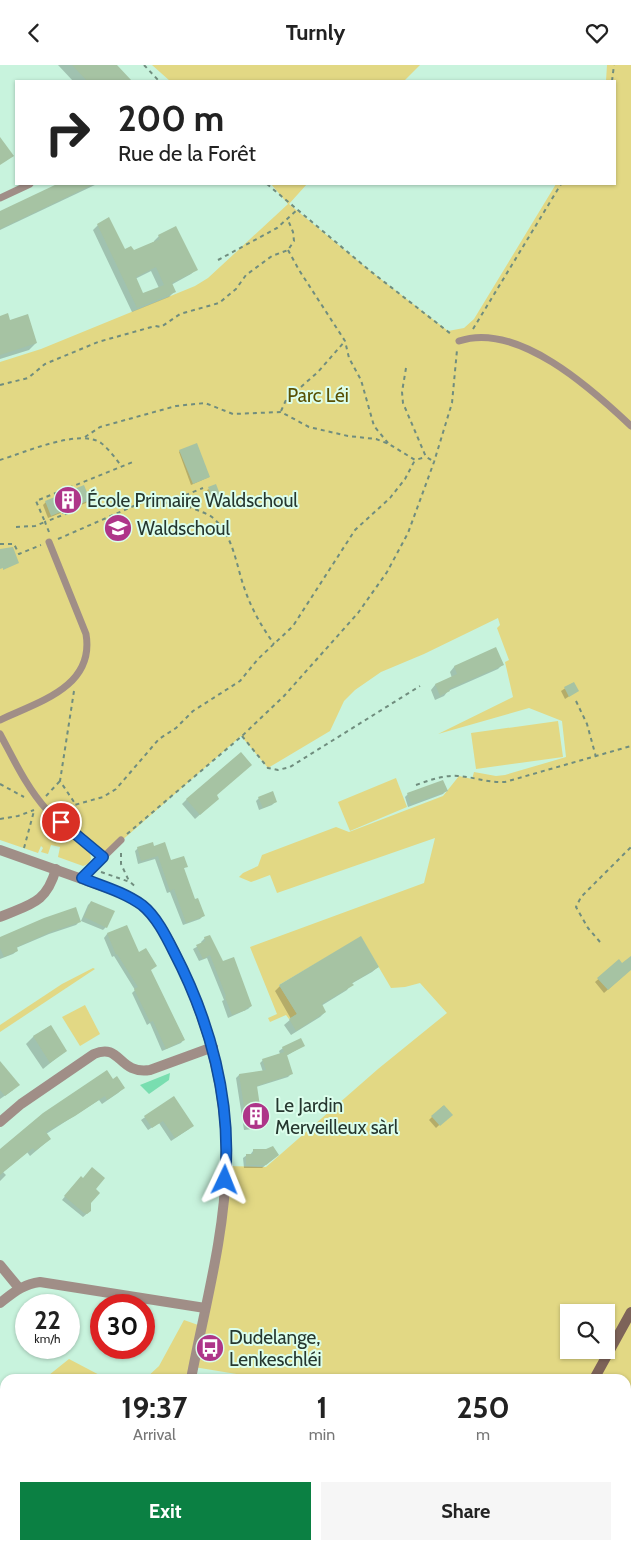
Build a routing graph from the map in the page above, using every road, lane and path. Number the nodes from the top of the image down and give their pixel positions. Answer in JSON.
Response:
{"nodes":[{"id":1,"x":144,"y":65,"type":"edge"},
{"id":2,"x":614,"y":65,"type":"edge"},
{"id":3,"x":158,"y":80,"type":"edge"},
{"id":4,"x":612,"y":80,"type":"edge"},
{"id":5,"x":28,"y":185,"type":"edge"},
{"id":6,"x":269,"y":185,"type":"edge"},
{"id":7,"x":560,"y":185,"type":"edge"},
{"id":8,"x":0,"y":198,"type":"edge"},
{"id":9,"x":297,"y":210,"type":"junction"},
{"id":10,"x":288,"y":220,"type":"junction"},
{"id":11,"x":288,"y":250,"type":"junction"},
{"id":12,"x":218,"y":260,"type":"dead end"},
{"id":13,"x":468,"y":338,"type":"junction"},
{"id":14,"x":345,"y":341,"type":"junction"},
{"id":15,"x":459,"y":341,"type":"junction"},
{"id":16,"x":406,"y":368,"type":"dead end"},
{"id":17,"x":0,"y":385,"type":"edge"},
{"id":18,"x":281,"y":412,"type":"junction"},
{"id":19,"x":631,"y":426,"type":"edge"},
{"id":20,"x":85,"y":437,"type":"junction"},
{"id":21,"x":389,"y":444,"type":"junction"},
{"id":22,"x":426,"y":457,"type":"junction"},
{"id":23,"x":0,"y":460,"type":"edge"},
{"id":24,"x":415,"y":460,"type":"junction"},
{"id":25,"x":133,"y":462,"type":"dead end"},
{"id":26,"x":434,"y":462,"type":"junction"},
{"id":27,"x":122,"y":467,"type":"junction"},
{"id":28,"x":203,"y":488,"type":"dead end"},
{"id":29,"x":173,"y":500,"type":"junction"},
{"id":30,"x":71,"y":508,"type":"dead end"},
{"id":31,"x":73,"y":511,"type":"dead end"},
{"id":32,"x":64,"y":515,"type":"junction"},
{"id":33,"x":45,"y":522,"type":"junction"},
{"id":34,"x":16,"y":527,"type":"dead end"},
{"id":35,"x":51,"y":542,"type":"junction"},
{"id":36,"x":0,"y":544,"type":"edge"},
{"id":37,"x":274,"y":644,"type":"junction"},
{"id":38,"x":77,"y":676,"type":"junction"},
{"id":39,"x":420,"y":686,"type":"dead end"},
{"id":40,"x":576,"y":701,"type":"dead end"},
{"id":41,"x":0,"y":720,"type":"edge"},
{"id":42,"x":0,"y":734,"type":"edge"},
{"id":43,"x":242,"y":736,"type":"junction"},
{"id":44,"x":631,"y":746,"type":"edge"},
{"id":45,"x":596,"y":757,"type":"junction"},
{"id":46,"x":60,"y":781,"type":"junction"},
{"id":47,"x":0,"y":784,"type":"edge"},
{"id":48,"x":416,"y":785,"type":"dead end"},
{"id":49,"x":40,"y":802,"type":"junction"},
{"id":50,"x":76,"y":805,"type":"junction"},
{"id":51,"x":47,"y":811,"type":"junction"},
{"id":52,"x":0,"y":819,"type":"edge"},
{"id":53,"x":122,"y":843,"type":"junction"},
{"id":54,"x":631,"y":847,"type":"edge"},
{"id":55,"x":0,"y":850,"type":"edge"},
{"id":56,"x":21,"y":857,"type":"junction"},
{"id":57,"x":103,"y":857,"type":"junction"},
{"id":58,"x":91,"y":868,"type":"junction"},
{"id":59,"x":56,"y":869,"type":"junction"},
{"id":60,"x":82,"y":878,"type":"junction"},
{"id":61,"x":130,"y":882,"type":"junction"},
{"id":62,"x":143,"y":905,"type":"junction"},
{"id":63,"x":0,"y":917,"type":"edge"},
{"id":64,"x":600,"y":943,"type":"dead end"},
{"id":65,"x":213,"y":1047,"type":"junction"},
{"id":66,"x":0,"y":1122,"type":"edge"},
{"id":67,"x":0,"y":1265,"type":"edge"},
{"id":68,"x":19,"y":1288,"type":"junction"},
{"id":69,"x":0,"y":1303,"type":"edge"},
{"id":70,"x":206,"y":1308,"type":"junction"},
{"id":71,"x":631,"y":1312,"type":"edge"},
{"id":72,"x":192,"y":1374,"type":"edge"},
{"id":73,"x":597,"y":1374,"type":"edge"}],
"edges":[{"from":1,"to":3,"type":"path"},
{"from":2,"to":4,"type":"path"},
{"from":5,"to":8,"type":"lane"},
{"from":6,"to":9,"type":"path"},
{"from":7,"to":13,"type":"path"},
{"from":9,"to":10,"type":"path"},
{"from":9,"to":15,"type":"path"},
{"from":10,"to":11,"type":"path"},
{"from":10,"to":12,"type":"path"},
{"from":11,"to":14,"type":"path"},
{"from":11,"to":17,"type":"path"},
{"from":13,"to":15,"type":"lane"},
{"from":13,"to":19,"type":"lane"},
{"from":14,"to":18,"type":"path"},
{"from":14,"to":21,"type":"path"},
{"from":15,"to":26,"type":"path"},
{"from":16,"to":22,"type":"path"},
{"from":18,"to":20,"type":"path"},
{"from":18,"to":21,"type":"path"},
{"from":20,"to":23,"type":"path"},
{"from":20,"to":27,"type":"path"},
{"from":21,"to":24,"type":"path"},
{"from":22,"to":24,"type":"path"},
{"from":22,"to":26,"type":"path"},
{"from":24,"to":37,"type":"path"},
{"from":25,"to":27,"type":"path"},
{"from":26,"to":43,"type":"path"},
{"from":27,"to":33,"type":"path"},
{"from":28,"to":29,"type":"path"},
{"from":29,"to":35,"type":"path"},
{"from":29,"to":37,"type":"path"},
{"from":30,"to":32,"type":"path"},
{"from":31,"to":32,"type":"path"},
{"from":32,"to":33,"type":"path"},
{"from":33,"to":34,"type":"path"},
{"from":33,"to":35,"type":"path"},
{"from":35,"to":36,"type":"path"},
{"from":35,"to":38,"type":"lane"},
{"from":37,"to":50,"type":"path"},
{"from":38,"to":41,"type":"lane"},
{"from":38,"to":46,"type":"path"},
{"from":39,"to":43,"type":"path"},
{"from":40,"to":45,"type":"path"},
{"from":42,"to":49,"type":"lane"},
{"from":43,"to":53,"type":"path"},
{"from":44,"to":45,"type":"path"},
{"from":45,"to":48,"type":"path"},
{"from":46,"to":49,"type":"path"},
{"from":46,"to":50,"type":"path"},
{"from":47,"to":49,"type":"path"},
{"from":49,"to":51,"type":"lane"},
{"from":50,"to":51,"type":"path"},
{"from":51,"to":57,"type":"lane"},
{"from":52,"to":56,"type":"path"},
{"from":53,"to":57,"type":"lane"},
{"from":53,"to":61,"type":"path"},
{"from":54,"to":64,"type":"path"},
{"from":55,"to":56,"type":"street"},
{"from":56,"to":59,"type":"street"},
{"from":57,"to":58,"type":"lane"},
{"from":58,"to":60,"type":"lane"},
{"from":58,"to":61,"type":"path"},
{"from":59,"to":60,"type":"street"},
{"from":59,"to":63,"type":"street"},
{"from":60,"to":62,"type":"street"},
{"from":61,"to":62,"type":"path"},
{"from":62,"to":65,"type":"street"},
{"from":65,"to":66,"type":"street"},
{"from":65,"to":70,"type":"street"},
{"from":67,"to":68,"type":"street"},
{"from":68,"to":69,"type":"street"},
{"from":68,"to":70,"type":"street"},
{"from":70,"to":72,"type":"street"},
{"from":71,"to":73,"type":"main road"}]}
